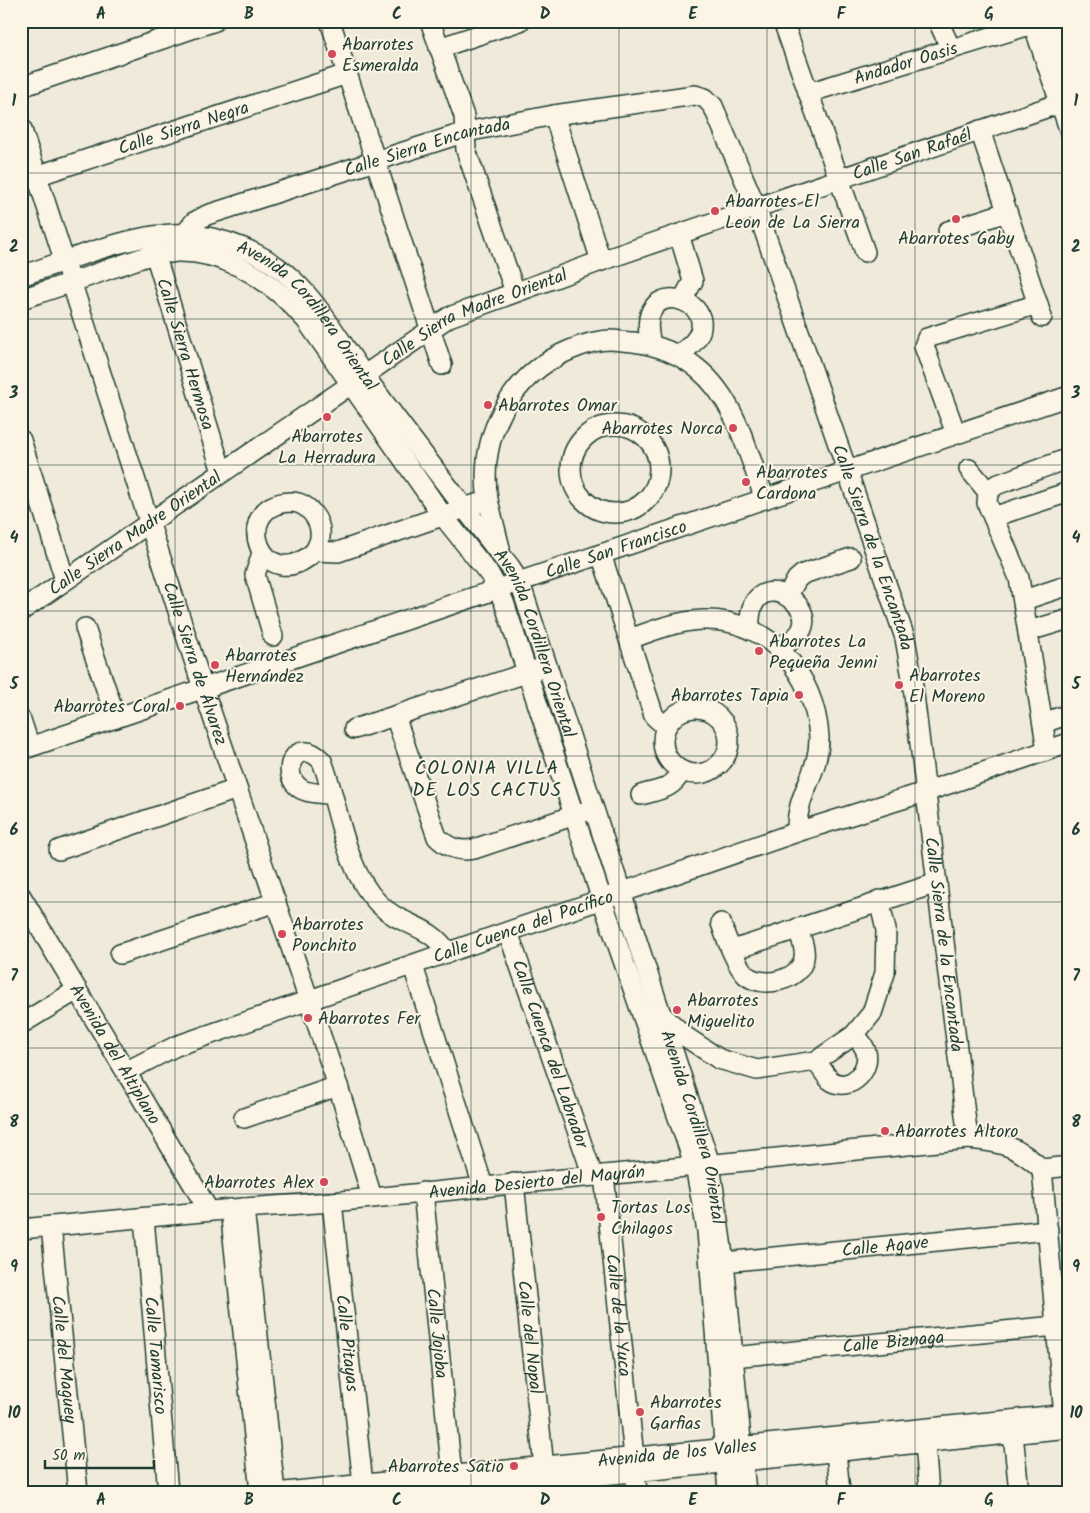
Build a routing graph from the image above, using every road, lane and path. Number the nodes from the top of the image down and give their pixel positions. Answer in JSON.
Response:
{"nodes":[{"id":1,"x":214,"y":21,"type":"edge"},
{"id":2,"x":330,"y":21,"type":"edge"},
{"id":3,"x":430,"y":21,"type":"edge"},
{"id":4,"x":783,"y":21,"type":"edge"},
{"id":5,"x":938,"y":21,"type":"edge"},
{"id":6,"x":515,"y":22,"type":"edge"},
{"id":7,"x":1038,"y":22,"type":"edge"},
{"id":8,"x":439,"y":48,"type":"junction"},
{"id":9,"x":951,"y":49,"type":"junction"},
{"id":10,"x":347,"y":74,"type":"junction"},
{"id":11,"x":1069,"y":82,"type":"edge"},
{"id":12,"x":21,"y":87,"type":"edge"},
{"id":13,"x":808,"y":93,"type":"junction"},
{"id":14,"x":705,"y":98,"type":"joint"},
{"id":15,"x":1064,"y":102,"type":"edge"},
{"id":16,"x":554,"y":116,"type":"junction"},
{"id":17,"x":21,"y":127,"type":"edge"},
{"id":18,"x":1069,"y":129,"type":"edge"},
{"id":19,"x":980,"y":130,"type":"junction"},
{"id":20,"x":466,"y":132,"type":"junction"},
{"id":21,"x":376,"y":160,"type":"junction"},
{"id":22,"x":29,"y":178,"type":"edge"},
{"id":23,"x":839,"y":178,"type":"junction"},
{"id":24,"x":756,"y":207,"type":"junction"},
{"id":25,"x":1007,"y":212,"type":"junction"},
{"id":26,"x":948,"y":232,"type":"dead end"},
{"id":27,"x":184,"y":234,"type":"junction"},
{"id":28,"x":679,"y":234,"type":"junction"},
{"id":29,"x":149,"y":236,"type":"junction"},
{"id":30,"x":865,"y":252,"type":"dead end"},
{"id":31,"x":163,"y":254,"type":"junction"},
{"id":32,"x":601,"y":260,"type":"junction"},
{"id":33,"x":65,"y":262,"type":"junction"},
{"id":34,"x":21,"y":276,"type":"edge"},
{"id":35,"x":72,"y":282,"type":"junction"},
{"id":36,"x":515,"y":292,"type":"junction"},
{"id":37,"x":21,"y":299,"type":"edge"},
{"id":38,"x":684,"y":299,"type":"junction"},
{"id":39,"x":431,"y":329,"type":"junction"},
{"id":40,"x":651,"y":344,"type":"junction"},
{"id":41,"x":678,"y":355,"type":"junction"},
{"id":42,"x":442,"y":365,"type":"dead end"},
{"id":43,"x":357,"y":380,"type":"junction"},
{"id":44,"x":1067,"y":403,"type":"edge"},
{"id":45,"x":956,"y":434,"type":"junction"},
{"id":46,"x":21,"y":440,"type":"edge"},
{"id":47,"x":1069,"y":458,"type":"edge"},
{"id":48,"x":969,"y":469,"type":"dead end"},
{"id":49,"x":847,"y":471,"type":"junction"},
{"id":50,"x":222,"y":472,"type":"junction"},
{"id":51,"x":988,"y":492,"type":"junction"},
{"id":52,"x":1069,"y":492,"type":"edge"},
{"id":53,"x":765,"y":499,"type":"junction"},
{"id":54,"x":488,"y":500,"type":"junction"},
{"id":55,"x":465,"y":508,"type":"junction"},
{"id":56,"x":631,"y":510,"type":"junction"},
{"id":57,"x":443,"y":516,"type":"junction"},
{"id":58,"x":993,"y":517,"type":"junction"},
{"id":59,"x":149,"y":522,"type":"junction"},
{"id":60,"x":642,"y":540,"type":"junction"},
{"id":61,"x":316,"y":552,"type":"junction"},
{"id":62,"x":262,"y":553,"type":"junction"},
{"id":63,"x":601,"y":554,"type":"junction"},
{"id":64,"x":502,"y":556,"type":"junction"},
{"id":65,"x":851,"y":558,"type":"dead end"},
{"id":66,"x":66,"y":580,"type":"junction"},
{"id":67,"x":519,"y":582,"type":"junction"},
{"id":68,"x":1069,"y":585,"type":"edge"},
{"id":69,"x":498,"y":589,"type":"junction"},
{"id":70,"x":788,"y":595,"type":"junction"},
{"id":71,"x":1024,"y":600,"type":"junction"},
{"id":72,"x":21,"y":611,"type":"edge"},
{"id":73,"x":1069,"y":619,"type":"edge"},
{"id":74,"x":85,"y":628,"type":"dead end"},
{"id":75,"x":750,"y":630,"type":"junction"},
{"id":76,"x":1030,"y":631,"type":"junction"},
{"id":77,"x":273,"y":636,"type":"dead end"},
{"id":78,"x":630,"y":639,"type":"junction"},
{"id":79,"x":777,"y":647,"type":"junction"},
{"id":80,"x":548,"y":666,"type":"junction"},
{"id":81,"x":527,"y":673,"type":"junction"},
{"id":82,"x":203,"y":688,"type":"junction"},
{"id":83,"x":1069,"y":714,"type":"edge"},
{"id":84,"x":395,"y":716,"type":"junction"},
{"id":85,"x":116,"y":718,"type":"junction"},
{"id":86,"x":21,"y":720,"type":"edge"},
{"id":87,"x":1043,"y":723,"type":"junction"},
{"id":88,"x":666,"y":726,"type":"junction"},
{"id":89,"x":354,"y":729,"type":"dead end"},
{"id":90,"x":1069,"y":743,"type":"edge"},
{"id":91,"x":26,"y":749,"type":"edge"},
{"id":92,"x":1047,"y":750,"type":"junction"},
{"id":93,"x":682,"y":770,"type":"junction"},
{"id":94,"x":237,"y":789,"type":"junction"},
{"id":95,"x":925,"y":792,"type":"junction"},
{"id":96,"x":332,"y":795,"type":"dead end"},
{"id":97,"x":641,"y":795,"type":"dead end"},
{"id":98,"x":595,"y":809,"type":"junction"},
{"id":99,"x":574,"y":816,"type":"junction"},
{"id":100,"x":797,"y":832,"type":"junction"},
{"id":101,"x":59,"y":850,"type":"dead end"},
{"id":102,"x":937,"y":883,"type":"junction"},
{"id":103,"x":623,"y":893,"type":"junction"},
{"id":104,"x":21,"y":896,"type":"edge"},
{"id":105,"x":602,"y":900,"type":"junction"},
{"id":106,"x":879,"y":900,"type":"junction"},
{"id":107,"x":276,"y":902,"type":"junction"},
{"id":108,"x":721,"y":923,"type":"dead end"},
{"id":109,"x":798,"y":928,"type":"junction"},
{"id":110,"x":508,"y":932,"type":"junction"},
{"id":111,"x":448,"y":953,"type":"junction"},
{"id":112,"x":735,"y":953,"type":"junction"},
{"id":113,"x":120,"y":954,"type":"dead end"},
{"id":114,"x":412,"y":966,"type":"junction"},
{"id":115,"x":77,"y":990,"type":"junction"},
{"id":116,"x":309,"y":1001,"type":"junction"},
{"id":117,"x":662,"y":1014,"type":"junction"},
{"id":118,"x":21,"y":1024,"type":"edge"},
{"id":119,"x":854,"y":1034,"type":"junction"},
{"id":120,"x":816,"y":1060,"type":"junction"},
{"id":121,"x":127,"y":1071,"type":"junction"},
{"id":122,"x":338,"y":1086,"type":"junction"},
{"id":123,"x":244,"y":1118,"type":"dead end"},
{"id":124,"x":968,"y":1139,"type":"junction"},
{"id":125,"x":703,"y":1165,"type":"junction"},
{"id":126,"x":1069,"y":1166,"type":"edge"},
{"id":127,"x":1042,"y":1169,"type":"junction"},
{"id":128,"x":598,"y":1175,"type":"junction"},
{"id":129,"x":514,"y":1183,"type":"junction"},
{"id":130,"x":483,"y":1186,"type":"junction"},
{"id":131,"x":423,"y":1192,"type":"junction"},
{"id":132,"x":372,"y":1197,"type":"junction"},
{"id":133,"x":332,"y":1202,"type":"junction"},
{"id":134,"x":237,"y":1209,"type":"junction"},
{"id":135,"x":209,"y":1211,"type":"junction"},
{"id":136,"x":144,"y":1218,"type":"junction"},
{"id":137,"x":51,"y":1226,"type":"junction"},
{"id":138,"x":21,"y":1229,"type":"edge"},
{"id":139,"x":1048,"y":1230,"type":"junction"},
{"id":140,"x":724,"y":1262,"type":"junction"},
{"id":141,"x":1056,"y":1326,"type":"junction"},
{"id":142,"x":732,"y":1357,"type":"junction"},
{"id":143,"x":1067,"y":1421,"type":"edge"},
{"id":144,"x":1013,"y":1434,"type":"junction"},
{"id":145,"x":925,"y":1443,"type":"junction"},
{"id":146,"x":836,"y":1452,"type":"junction"},
{"id":147,"x":733,"y":1455,"type":"junction"},
{"id":148,"x":635,"y":1464,"type":"junction"},
{"id":149,"x":545,"y":1479,"type":"edge"},
{"id":150,"x":363,"y":1484,"type":"junction"},
{"id":151,"x":449,"y":1487,"type":"edge"},
{"id":152,"x":78,"y":1492,"type":"edge"},
{"id":153,"x":168,"y":1492,"type":"edge"},
{"id":154,"x":260,"y":1492,"type":"edge"},
{"id":155,"x":275,"y":1492,"type":"edge"},
{"id":156,"x":285,"y":1492,"type":"edge"},
{"id":157,"x":637,"y":1492,"type":"edge"},
{"id":158,"x":728,"y":1492,"type":"edge"},
{"id":159,"x":746,"y":1492,"type":"edge"},
{"id":160,"x":840,"y":1492,"type":"edge"},
{"id":161,"x":929,"y":1492,"type":"edge"},
{"id":162,"x":1019,"y":1492,"type":"edge"}],
"edges":[{"from":1,"to":12,"type":"street"},
{"from":2,"to":10,"type":"street"},
{"from":3,"to":8,"type":"street"},
{"from":4,"to":13,"type":"street"},
{"from":5,"to":9,"type":"street"},
{"from":6,"to":8,"type":"street"},
{"from":7,"to":9,"type":"street","name":"Andador Oasis"},
{"from":7,"to":11,"type":"street"},
{"from":7,"to":15,"type":"street"},
{"from":8,"to":20,"type":"street"},
{"from":9,"to":13,"type":"street","name":"Andador Oasis"},
{"from":10,"to":21,"type":"street"},
{"from":10,"to":22,"type":"street","name":"Calle Sierra Negra"},
{"from":13,"to":23,"type":"street"},
{"from":14,"to":16,"type":"street","name":"Calle Sierra Encantada"},
{"from":14,"to":24,"type":"street","name":"Calle Sierra de la Encantada"},
{"from":15,"to":18,"type":"street"},
{"from":15,"to":19,"type":"street","name":"Calle San Rafaél"},
{"from":16,"to":20,"type":"street","name":"Calle Sierra Encantada"},
{"from":16,"to":32,"type":"street"},
{"from":17,"to":22,"type":"street","name":"Calle Sierra de Álvarez"},
{"from":19,"to":23,"type":"street","name":"Calle San Rafaél"},
{"from":19,"to":25,"type":"street"},
{"from":20,"to":21,"type":"street","name":"Calle Sierra Encantada"},
{"from":20,"to":36,"type":"street"},
{"from":21,"to":27,"type":"street","name":"Calle Sierra Encantada"},
{"from":21,"to":39,"type":"street"},
{"from":22,"to":33,"type":"street","name":"Calle Sierra de Álvarez"},
{"from":23,"to":24,"type":"street","name":"Calle San Rafaél"},
{"from":23,"to":30,"type":"street"},
{"from":24,"to":28,"type":"street","name":"Calle Sierra Madre Oriental"},
{"from":24,"to":49,"type":"street","name":"Calle Sierra de la Encantada"},
{"from":25,"to":26,"type":"street"},
{"from":25,"to":45,"type":"street"},
{"from":27,"to":29,"type":"street","name":"Avenida Cordillera Oriental"},
{"from":27,"to":31,"type":"street","name":"Calle Sierra Encantada"},
{"from":27,"to":43,"type":"street","name":"Avenida Cordillera Oriental"},
{"from":28,"to":32,"type":"street","name":"Calle Sierra Madre Oriental"},
{"from":28,"to":38,"type":"street"},
{"from":29,"to":31,"type":"street","name":"Calle Sierra Hermosa"},
{"from":29,"to":33,"type":"street","name":"Avenida Cordillera Oriental"},
{"from":31,"to":35,"type":"street","name":"Avenida Cordillera Oriental"},
{"from":31,"to":43,"type":"street","name":"Avenida Cordillera Oriental"},
{"from":31,"to":50,"type":"street","name":"Calle Sierra Hermosa"},
{"from":32,"to":36,"type":"street","name":"Calle Sierra Madre Oriental"},
{"from":33,"to":34,"type":"street","name":"Avenida Cordillera Oriental"},
{"from":33,"to":35,"type":"street","name":"Calle Sierra de Álvarez"},
{"from":35,"to":37,"type":"street","name":"Avenida Cordillera Oriental"},
{"from":35,"to":59,"type":"street","name":"Calle Sierra de Álvarez"},
{"from":36,"to":39,"type":"street","name":"Calle Sierra Madre Oriental"},
{"from":38,"to":40,"type":"street"},
{"from":38,"to":41,"type":"street"},
{"from":39,"to":42,"type":"street"},
{"from":39,"to":43,"type":"street","name":"Calle Sierra Madre Oriental"},
{"from":40,"to":41,"type":"street"},
{"from":40,"to":54,"type":"street"},
{"from":41,"to":53,"type":"street"},
{"from":43,"to":50,"type":"street","name":"Calle Sierra Madre Oriental"},
{"from":43,"to":55,"type":"street","name":"Avenida Cordillera Oriental"},
{"from":43,"to":57,"type":"street","name":"Avenida Cordillera Oriental"},
{"from":44,"to":45,"type":"street","name":"Calle San Francisco"},
{"from":45,"to":49,"type":"street","name":"Calle San Francisco"},
{"from":46,"to":66,"type":"street"},
{"from":47,"to":51,"type":"street"},
{"from":48,"to":51,"type":"street"},
{"from":49,"to":53,"type":"street","name":"Calle San Francisco"},
{"from":49,"to":95,"type":"street","name":"Calle Sierra de la Encantada"},
{"from":50,"to":59,"type":"street","name":"Calle Sierra Madre Oriental"},
{"from":51,"to":58,"type":"street"},
{"from":52,"to":58,"type":"street"},
{"from":53,"to":60,"type":"street","name":"Calle San Francisco"},
{"from":54,"to":55,"type":"street"},
{"from":54,"to":64,"type":"street"},
{"from":55,"to":57,"type":"street"},
{"from":55,"to":64,"type":"street","name":"Avenida Cordillera Oriental"},
{"from":56,"to":56,"type":"street"},
{"from":56,"to":60,"type":"street"},
{"from":57,"to":61,"type":"street"},
{"from":57,"to":69,"type":"street","name":"Avenida Cordillera Oriental"},
{"from":58,"to":71,"type":"street"},
{"from":59,"to":66,"type":"street","name":"Calle Sierra Madre Oriental"},
{"from":59,"to":82,"type":"street","name":"Calle Sierra de Álvarez"},
{"from":60,"to":63,"type":"street","name":"Calle San Francisco"},
{"from":61,"to":62,"type":"street"},
{"from":61,"to":62,"type":"street"},
{"from":62,"to":77,"type":"street"},
{"from":63,"to":67,"type":"street","name":"Calle San Francisco"},
{"from":63,"to":78,"type":"street"},
{"from":64,"to":67,"type":"street","name":"Avenida Cordillera Oriental"},
{"from":65,"to":70,"type":"street"},
{"from":66,"to":72,"type":"street","name":"Calle Sierra Madre Oriental"},
{"from":67,"to":69,"type":"street","name":"Calle San Francisco"},
{"from":67,"to":80,"type":"street","name":"Avenida Cordillera Oriental"},
{"from":68,"to":71,"type":"street"},
{"from":69,"to":81,"type":"street","name":"Avenida Cordillera Oriental"},
{"from":69,"to":82,"type":"street","name":"Calle San Francisco"},
{"from":70,"to":75,"type":"street"},
{"from":70,"to":79,"type":"street"},
{"from":71,"to":76,"type":"street"},
{"from":73,"to":76,"type":"street"},
{"from":74,"to":85,"type":"street"},
{"from":75,"to":78,"type":"street"},
{"from":75,"to":79,"type":"street"},
{"from":76,"to":87,"type":"street"},
{"from":78,"to":88,"type":"street"},
{"from":79,"to":100,"type":"street"},
{"from":80,"to":81,"type":"street"},
{"from":80,"to":98,"type":"street","name":"Avenida Cordillera Oriental"},
{"from":81,"to":84,"type":"street"},
{"from":81,"to":99,"type":"street","name":"Avenida Cordillera Oriental"},
{"from":82,"to":85,"type":"street","name":"Calle San Francisco"},
{"from":82,"to":94,"type":"street","name":"Calle Sierra de Álvarez"},
{"from":83,"to":87,"type":"street"},
{"from":84,"to":89,"type":"street"},
{"from":84,"to":99,"type":"street"},
{"from":85,"to":91,"type":"street","name":"Calle San Francisco"},
{"from":86,"to":91,"type":"street"},
{"from":87,"to":92,"type":"street"},
{"from":88,"to":93,"type":"street"},
{"from":88,"to":93,"type":"street"},
{"from":90,"to":92,"type":"street","name":"Calle Cuenca del Pacífico"},
{"from":92,"to":95,"type":"street","name":"Calle Cuenca del Pacífico"},
{"from":93,"to":97,"type":"street"},
{"from":94,"to":101,"type":"street"},
{"from":94,"to":107,"type":"street","name":"Calle Sierra de Álvarez"},
{"from":95,"to":100,"type":"street","name":"Calle Cuenca del Pacífico"},
{"from":95,"to":102,"type":"street","name":"Calle Sierra de la Encantada"},
{"from":96,"to":111,"type":"street"},
{"from":98,"to":99,"type":"street"},
{"from":98,"to":103,"type":"street","name":"Avenida Cordillera Oriental"},
{"from":99,"to":105,"type":"street","name":"Avenida Cordillera Oriental"},
{"from":100,"to":103,"type":"street","name":"Calle Cuenca del Pacífico"},
{"from":102,"to":106,"type":"street"},
{"from":102,"to":124,"type":"street","name":"Calle Sierra de la Encantada"},
{"from":103,"to":105,"type":"street","name":"Calle Cuenca del Pacífico"},
{"from":103,"to":117,"type":"street","name":"Avenida Cordillera Oriental"},
{"from":104,"to":115,"type":"street","name":"Avenida del Altiplano"},
{"from":105,"to":110,"type":"street","name":"Calle Cuenca del Pacífico"},
{"from":105,"to":125,"type":"street","name":"Avenida Cordillera Oriental"},
{"from":106,"to":109,"type":"street"},
{"from":106,"to":119,"type":"street"},
{"from":107,"to":113,"type":"street"},
{"from":107,"to":116,"type":"street","name":"Calle Sierra de Álvarez"},
{"from":108,"to":112,"type":"street"},
{"from":109,"to":112,"type":"street"},
{"from":109,"to":112,"type":"street"},
{"from":110,"to":111,"type":"street","name":"Calle Cuenca del Pacífico"},
{"from":110,"to":128,"type":"street","name":"Calle Cuenca del Labrador"},
{"from":111,"to":114,"type":"street","name":"Calle Cuenca del Pacífico"},
{"from":114,"to":116,"type":"street","name":"Calle Cuenca del Pacífico"},
{"from":114,"to":130,"type":"street"},
{"from":115,"to":118,"type":"street"},
{"from":115,"to":121,"type":"street","name":"Avenida del Altiplano"},
{"from":116,"to":121,"type":"street","name":"Calle Cuenca del Pacífico"},
{"from":116,"to":122,"type":"street","name":"Calle Sierra de Álvarez"},
{"from":117,"to":120,"type":"street"},
{"from":117,"to":125,"type":"street","name":"Avenida Cordillera Oriental"},
{"from":119,"to":120,"type":"street"},
{"from":119,"to":120,"type":"street"},
{"from":121,"to":135,"type":"street","name":"Avenida del Altiplano"},
{"from":122,"to":123,"type":"street"},
{"from":122,"to":132,"type":"street","name":"Calle Sierra de Álvarez"},
{"from":124,"to":125,"type":"street","name":"Avenida Desierto del Mayrán"},
{"from":124,"to":127,"type":"street","name":"Avenida Desierto del Mayrán"},
{"from":125,"to":128,"type":"street","name":"Avenida Desierto del Mayrán"},
{"from":125,"to":140,"type":"street","name":"Avenida Cordillera Oriental"},
{"from":125,"to":147,"type":"street","name":"Avenida Cordillera Oriental"},
{"from":126,"to":127,"type":"street"},
{"from":127,"to":139,"type":"street"},
{"from":128,"to":129,"type":"street","name":"Avenida Desierto del Mayrán"},
{"from":128,"to":148,"type":"street","name":"Calle de la Yuca"},
{"from":129,"to":130,"type":"street","name":"Avenida Desierto del Mayrán"},
{"from":129,"to":149,"type":"street","name":"Calle del Nopal"},
{"from":130,"to":131,"type":"street","name":"Avenida Desierto del Mayrán"},
{"from":131,"to":132,"type":"street","name":"Avenida Desierto del Mayrán"},
{"from":131,"to":151,"type":"street","name":"Calle Jojoba"},
{"from":132,"to":133,"type":"street","name":"Avenida Desierto del Mayrán"},
{"from":133,"to":134,"type":"street","name":"Avenida Desierto del Mayrán"},
{"from":133,"to":150,"type":"street","name":"Calle Pitayas"},
{"from":134,"to":135,"type":"street","name":"Avenida Desierto del Mayrán"},
{"from":134,"to":154,"type":"street"},
{"from":134,"to":155,"type":"street"},
{"from":135,"to":136,"type":"street","name":"Avenida Desierto del Mayrán"},
{"from":136,"to":137,"type":"street","name":"Avenida Desierto del Mayrán"},
{"from":136,"to":153,"type":"street","name":"Calle Tamarisco"},
{"from":137,"to":138,"type":"street","name":"Avenida Desierto del Mayrán"},
{"from":137,"to":152,"type":"street","name":"Calle del Maguey"},
{"from":139,"to":140,"type":"street","name":"Calle Agave"},
{"from":139,"to":141,"type":"street"},
{"from":140,"to":142,"type":"street","name":"Avenida Cordillera Oriental"},
{"from":141,"to":142,"type":"street","name":"Calle Biznaga"},
{"from":141,"to":143,"type":"street"},
{"from":142,"to":147,"type":"street","name":"Avenida Cordillera Oriental"},
{"from":143,"to":144,"type":"street","name":"Avenida de los Valles"},
{"from":143,"to":147,"type":"street","name":"Avenida de los Valles"},
{"from":144,"to":145,"type":"street","name":"Avenida de los Valles"},
{"from":144,"to":162,"type":"street"},
{"from":145,"to":146,"type":"street","name":"Avenida de los Valles"},
{"from":145,"to":161,"type":"street"},
{"from":146,"to":147,"type":"street","name":"Avenida de los Valles"},
{"from":146,"to":160,"type":"street"},
{"from":147,"to":148,"type":"street","name":"Avenida de los Valles"},
{"from":147,"to":158,"type":"street","name":"Avenida Cordillera Oriental"},
{"from":147,"to":159,"type":"street","name":"Avenida Cordillera Oriental"},
{"from":148,"to":149,"type":"street","name":"Avenida de los Valles"},
{"from":148,"to":157,"type":"street","name":"Calle de la Yuca"},
{"from":149,"to":151,"type":"street","name":"Avenida de los Valles"},
{"from":150,"to":151,"type":"street","name":"Avenida de los Valles"},
{"from":150,"to":156,"type":"street","name":"Avenida de los Valles"}]}
